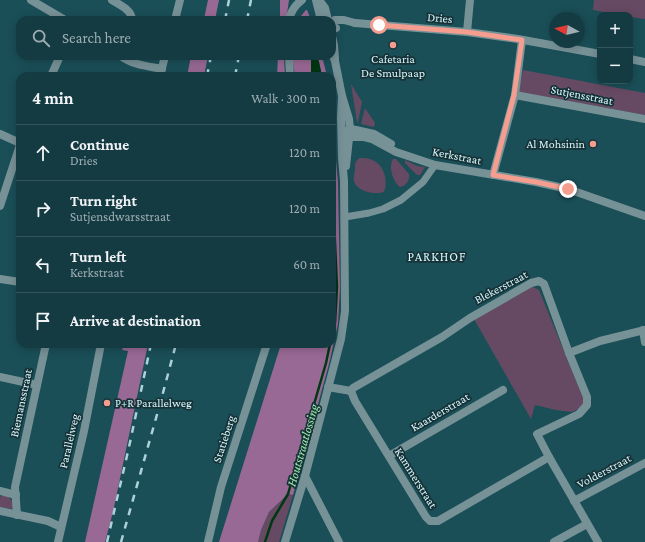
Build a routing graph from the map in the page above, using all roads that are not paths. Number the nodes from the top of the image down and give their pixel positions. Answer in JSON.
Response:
{"nodes":[{"id":1,"x":32,"y":0,"type":"edge"},
{"id":2,"x":112,"y":0,"type":"edge"},
{"id":3,"x":180,"y":0,"type":"edge"},
{"id":4,"x":302,"y":0,"type":"edge"},
{"id":5,"x":316,"y":0,"type":"edge"},
{"id":6,"x":319,"y":0,"type":"edge"},
{"id":7,"x":470,"y":0,"type":"edge"},
{"id":8,"x":59,"y":16,"type":"edge"},
{"id":9,"x":132,"y":16,"type":"edge"},
{"id":10,"x":177,"y":16,"type":"edge"},
{"id":11,"x":290,"y":16,"type":"edge"},
{"id":12,"x":320,"y":16,"type":"edge"},
{"id":13,"x":329,"y":16,"type":"edge"},
{"id":14,"x":336,"y":22,"type":"edge"},
{"id":15,"x":467,"y":32,"type":"junction"},
{"id":16,"x":522,"y":40,"type":"junction"},
{"id":17,"x":597,"y":53,"type":"edge"},
{"id":18,"x":58,"y":60,"type":"edge"},
{"id":19,"x":126,"y":60,"type":"edge"},
{"id":20,"x":164,"y":60,"type":"edge"},
{"id":21,"x":289,"y":60,"type":"edge"},
{"id":22,"x":334,"y":60,"type":"edge"},
{"id":23,"x":633,"y":60,"type":"edge"},
{"id":24,"x":645,"y":62,"type":"edge"},
{"id":25,"x":53,"y":72,"type":"edge"},
{"id":26,"x":158,"y":72,"type":"edge"},
{"id":27,"x":161,"y":72,"type":"edge"},
{"id":28,"x":290,"y":72,"type":"edge"},
{"id":29,"x":514,"y":95,"type":"junction"},
{"id":30,"x":645,"y":119,"type":"edge"},
{"id":31,"x":347,"y":133,"type":"junction"},
{"id":32,"x":0,"y":134,"type":"edge"},
{"id":33,"x":16,"y":142,"type":"edge"},
{"id":34,"x":16,"y":156,"type":"edge"},
{"id":35,"x":434,"y":165,"type":"junction"},
{"id":36,"x":493,"y":175,"type":"junction"},
{"id":37,"x":0,"y":206,"type":"edge"},
{"id":38,"x":645,"y":216,"type":"edge"},
{"id":39,"x":345,"y":218,"type":"junction"},
{"id":40,"x":0,"y":279,"type":"edge"},
{"id":41,"x":16,"y":281,"type":"edge"},
{"id":42,"x":644,"y":330,"type":"edge"},
{"id":43,"x":645,"y":342,"type":"edge"},
{"id":44,"x":45,"y":348,"type":"edge"},
{"id":45,"x":100,"y":348,"type":"edge"},
{"id":46,"x":266,"y":348,"type":"edge"},
{"id":47,"x":569,"y":353,"type":"junction"},
{"id":48,"x":0,"y":377,"type":"edge"},
{"id":49,"x":37,"y":385,"type":"junction"},
{"id":50,"x":328,"y":387,"type":"junction"},
{"id":51,"x":503,"y":390,"type":"dead end"},
{"id":52,"x":351,"y":391,"type":"junction"},
{"id":53,"x":389,"y":456,"type":"junction"},
{"id":54,"x":549,"y":457,"type":"junction"},
{"id":55,"x":645,"y":463,"type":"edge"},
{"id":56,"x":305,"y":476,"type":"junction"},
{"id":57,"x":0,"y":491,"type":"edge"},
{"id":58,"x":16,"y":494,"type":"junction"},
{"id":59,"x":574,"y":501,"type":"junction"},
{"id":60,"x":0,"y":511,"type":"edge"},
{"id":61,"x":17,"y":515,"type":"junction"},
{"id":62,"x":587,"y":524,"type":"junction"},
{"id":63,"x":61,"y":527,"type":"junction"},
{"id":64,"x":58,"y":542,"type":"edge"},
{"id":65,"x":208,"y":542,"type":"edge"},
{"id":66,"x":285,"y":542,"type":"edge"},
{"id":67,"x":339,"y":542,"type":"edge"},
{"id":68,"x":554,"y":542,"type":"edge"},
{"id":69,"x":598,"y":542,"type":"edge"}],
"edges":[{"from":1,"to":8,"type":"street"},
{"from":2,"to":9,"type":"street"},
{"from":3,"to":10,"type":"street"},
{"from":4,"to":11,"type":"street"},
{"from":5,"to":12,"type":"street"},
{"from":6,"to":13,"type":"street"},
{"from":7,"to":15,"type":"street"},
{"from":14,"to":15,"type":"street","name":"Dries"},
{"from":15,"to":16,"type":"street","name":"Dries"},
{"from":16,"to":17,"type":"street","name":"Dries"},
{"from":16,"to":29,"type":"street"},
{"from":18,"to":25,"type":"street"},
{"from":19,"to":26,"type":"street"},
{"from":20,"to":27,"type":"street"},
{"from":21,"to":28,"type":"street"},
{"from":22,"to":31,"type":"street"},
{"from":23,"to":24,"type":"street"},
{"from":29,"to":30,"type":"street","name":"Sutjensstraat"},
{"from":29,"to":36,"type":"street"},
{"from":31,"to":35,"type":"street","name":"Kerkstraat"},
{"from":31,"to":39,"type":"street"},
{"from":32,"to":33,"type":"street"},
{"from":34,"to":37,"type":"street"},
{"from":35,"to":36,"type":"street","name":"Kerkstraat"},
{"from":35,"to":39,"type":"street"},
{"from":36,"to":38,"type":"street","name":"Kerkstraat"},
{"from":39,"to":50,"type":"street"},
{"from":40,"to":41,"type":"street"},
{"from":42,"to":43,"type":"street"},
{"from":42,"to":47,"type":"street"},
{"from":44,"to":49,"type":"street","name":"Biemansstraat"},
{"from":45,"to":63,"type":"street","name":"Parallelweg"},
{"from":46,"to":65,"type":"street","name":"Statieberg"},
{"from":47,"to":52,"type":"street","name":"Blekerstraat"},
{"from":47,"to":54,"type":"street","name":"Blekerstraat"},
{"from":48,"to":49,"type":"street"},
{"from":49,"to":58,"type":"street","name":"Biemansstraat"},
{"from":50,"to":52,"type":"street"},
{"from":50,"to":56,"type":"street"},
{"from":51,"to":53,"type":"street","name":"Kaarderstraat"},
{"from":52,"to":53,"type":"street","name":"Kammerstraat"},
{"from":53,"to":54,"type":"street","name":"Kammerstraat"},
{"from":54,"to":59,"type":"street"},
{"from":55,"to":59,"type":"street","name":"Volderstraat"},
{"from":56,"to":66,"type":"street"},
{"from":56,"to":67,"type":"street"},
{"from":57,"to":58,"type":"street"},
{"from":58,"to":61,"type":"street","name":"Biemansstraat"},
{"from":59,"to":62,"type":"street"},
{"from":60,"to":61,"type":"street"},
{"from":61,"to":63,"type":"street"},
{"from":62,"to":68,"type":"street"},
{"from":62,"to":69,"type":"street"},
{"from":63,"to":64,"type":"street","name":"Parallelweg"}]}
